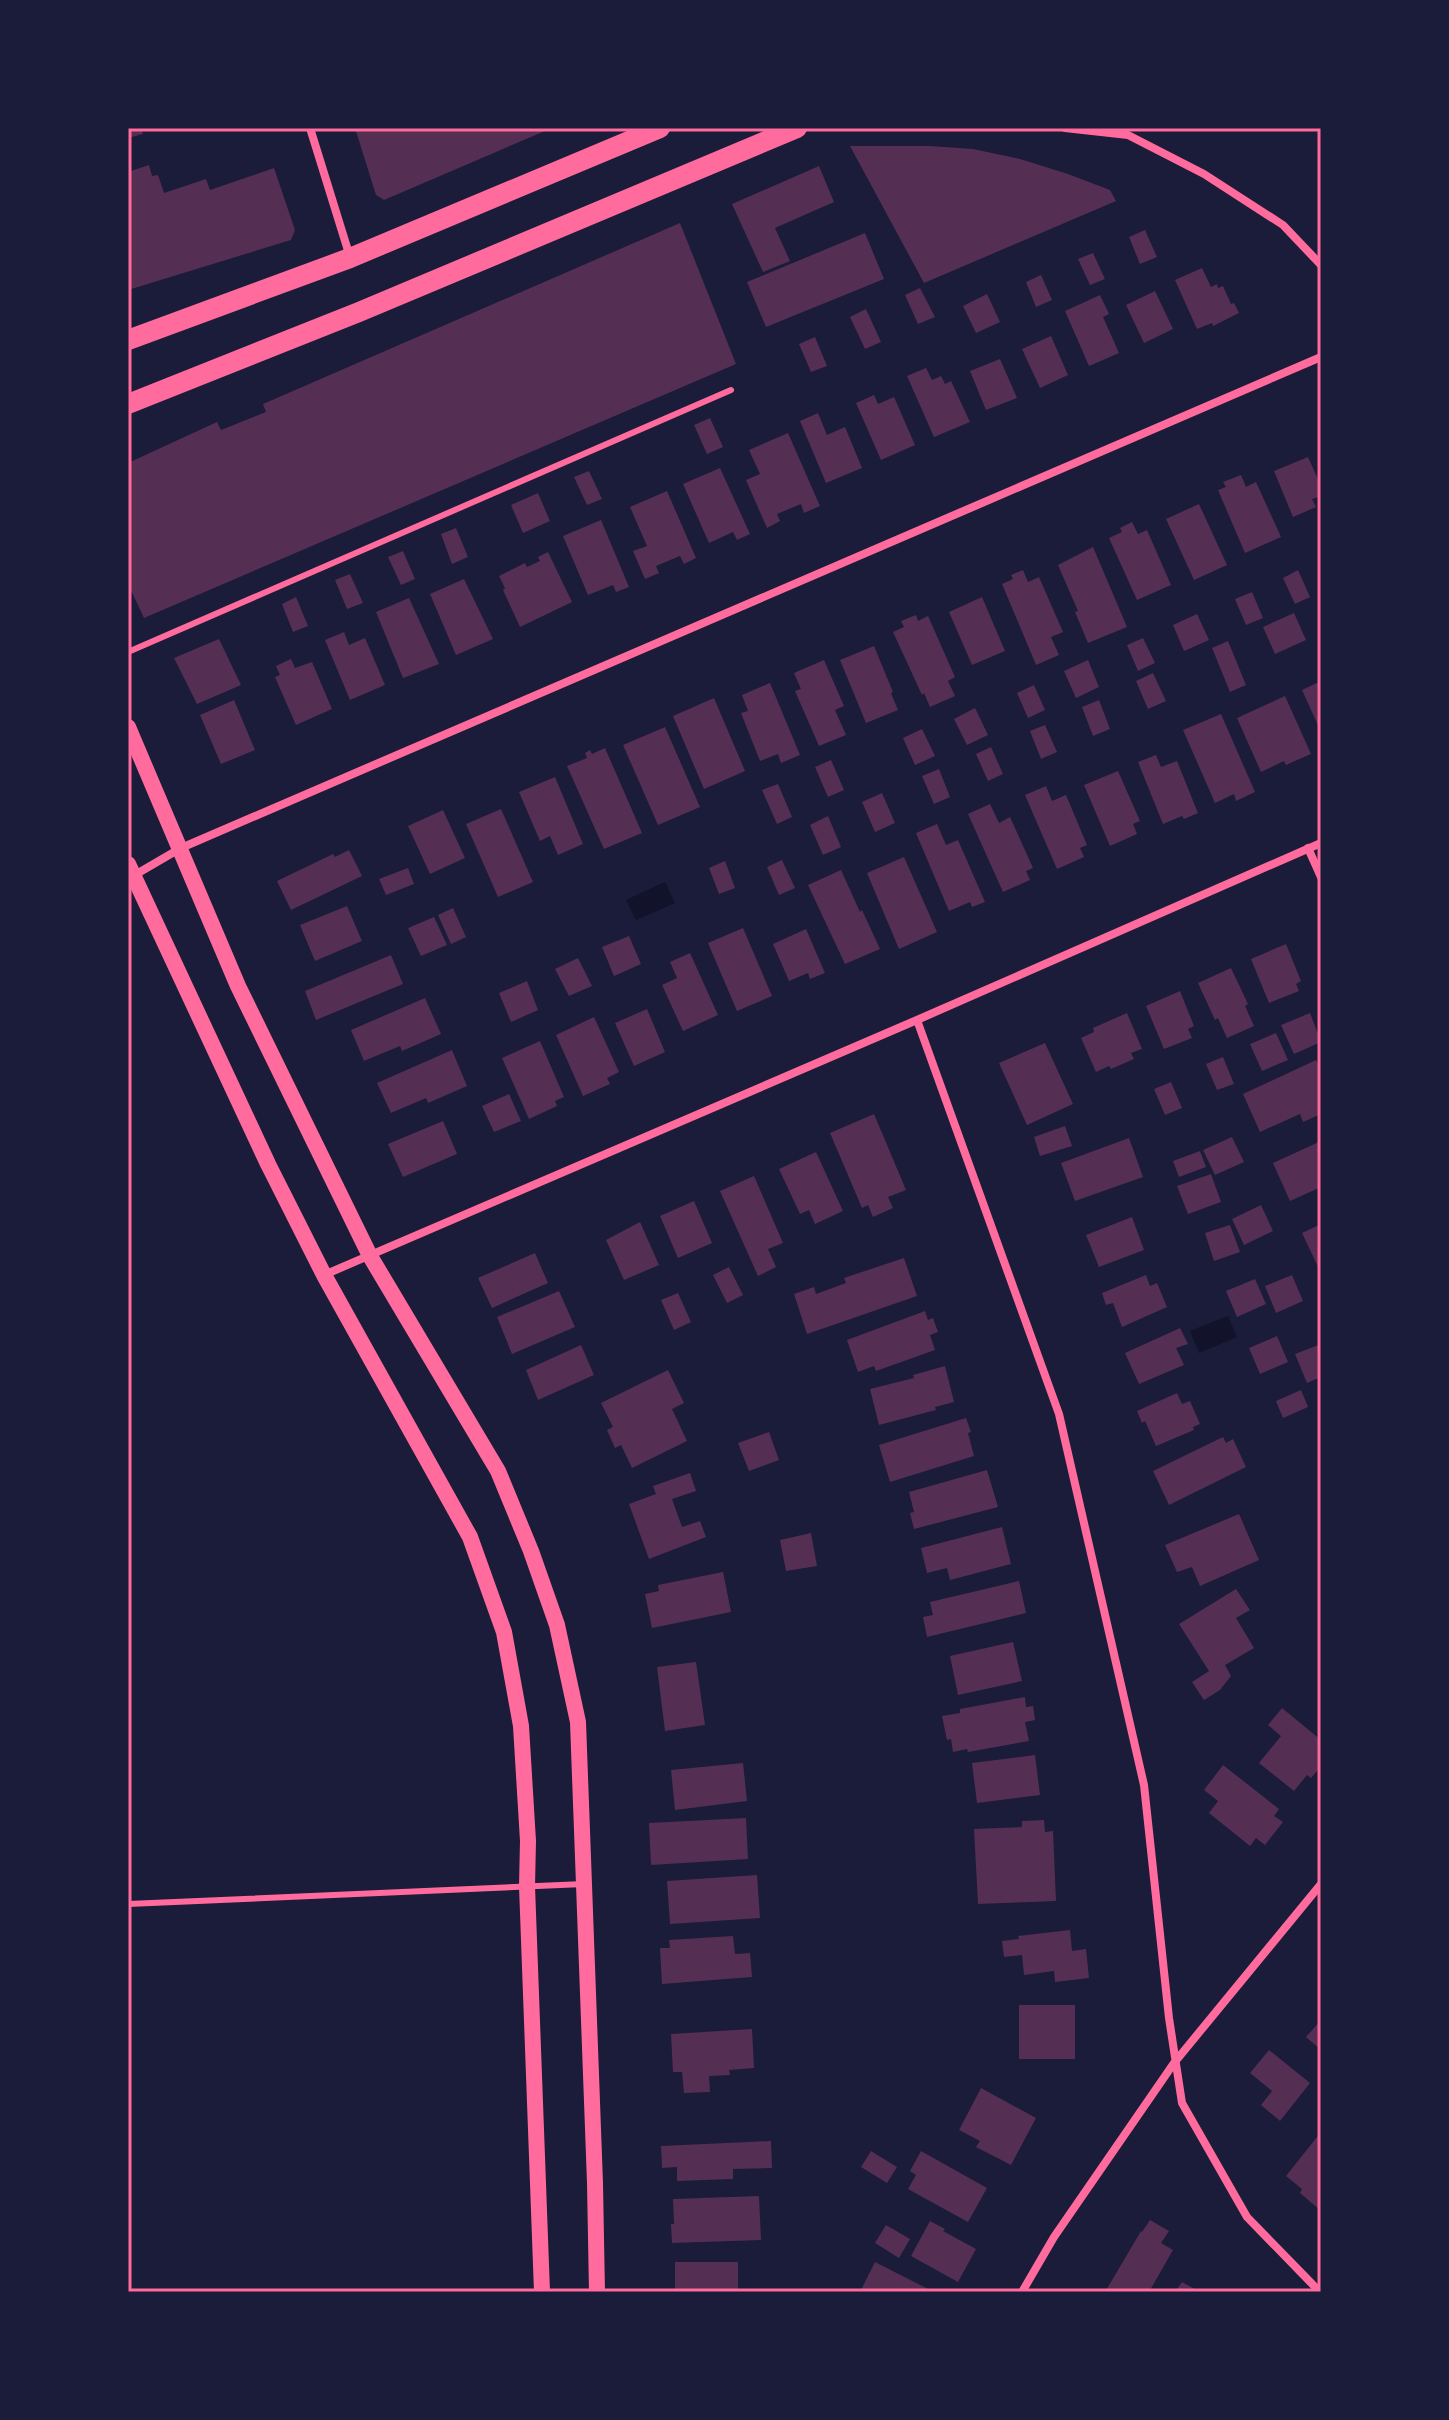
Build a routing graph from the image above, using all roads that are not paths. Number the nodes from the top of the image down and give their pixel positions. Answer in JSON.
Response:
{"nodes":[{"id":1,"x":310,"y":128,"type":"edge"},
{"id":2,"x":660,"y":128,"type":"edge"},
{"id":3,"x":797,"y":128,"type":"edge"},
{"id":4,"x":1065,"y":128,"type":"edge"},
{"id":5,"x":1120,"y":128,"type":"edge"},
{"id":6,"x":1128,"y":135,"type":"junction"},
{"id":7,"x":350,"y":258,"type":"junction"},
{"id":8,"x":1321,"y":265,"type":"edge"},
{"id":9,"x":128,"y":340,"type":"edge"},
{"id":10,"x":1321,"y":357,"type":"edge"},
{"id":11,"x":731,"y":390,"type":"dead end"},
{"id":12,"x":128,"y":404,"type":"edge"},
{"id":13,"x":128,"y":652,"type":"edge"},
{"id":14,"x":128,"y":727,"type":"edge"},
{"id":15,"x":1321,"y":843,"type":"edge"},
{"id":16,"x":181,"y":848,"type":"junction"},
{"id":17,"x":1308,"y":848,"type":"junction"},
{"id":18,"x":131,"y":870,"type":"edge"},
{"id":19,"x":1321,"y":877,"type":"edge"},
{"id":20,"x":917,"y":1020,"type":"junction"},
{"id":21,"x":370,"y":1256,"type":"junction"},
{"id":22,"x":324,"y":1275,"type":"junction"},
{"id":23,"x":584,"y":1884,"type":"junction"},
{"id":24,"x":1321,"y":1884,"type":"edge"},
{"id":25,"x":527,"y":1886,"type":"junction"},
{"id":26,"x":128,"y":1904,"type":"edge"},
{"id":27,"x":1174,"y":2063,"type":"junction"},
{"id":28,"x":542,"y":2292,"type":"edge"},
{"id":29,"x":597,"y":2292,"type":"edge"},
{"id":30,"x":1022,"y":2292,"type":"edge"},
{"id":31,"x":1320,"y":2292,"type":"edge"}],
"edges":[{"from":1,"to":7,"type":"street"},
{"from":2,"to":7,"type":"main road"},
{"from":3,"to":12,"type":"main road"},
{"from":4,"to":6,"type":"street"},
{"from":5,"to":6,"type":"street"},
{"from":6,"to":8,"type":"street"},
{"from":7,"to":9,"type":"main road"},
{"from":10,"to":16,"type":"street"},
{"from":11,"to":13,"type":"lane"},
{"from":14,"to":16,"type":"main road"},
{"from":15,"to":17,"type":"street"},
{"from":16,"to":18,"type":"street"},
{"from":16,"to":21,"type":"main road"},
{"from":17,"to":19,"type":"street"},
{"from":17,"to":20,"type":"street"},
{"from":18,"to":22,"type":"main road"},
{"from":20,"to":21,"type":"street"},
{"from":20,"to":27,"type":"street"},
{"from":21,"to":22,"type":"street"},
{"from":21,"to":23,"type":"main road"},
{"from":22,"to":25,"type":"main road"},
{"from":23,"to":25,"type":"lane"},
{"from":23,"to":29,"type":"main road"},
{"from":24,"to":27,"type":"street"},
{"from":25,"to":26,"type":"lane"},
{"from":25,"to":28,"type":"main road"},
{"from":27,"to":30,"type":"street"},
{"from":27,"to":31,"type":"street"}]}
